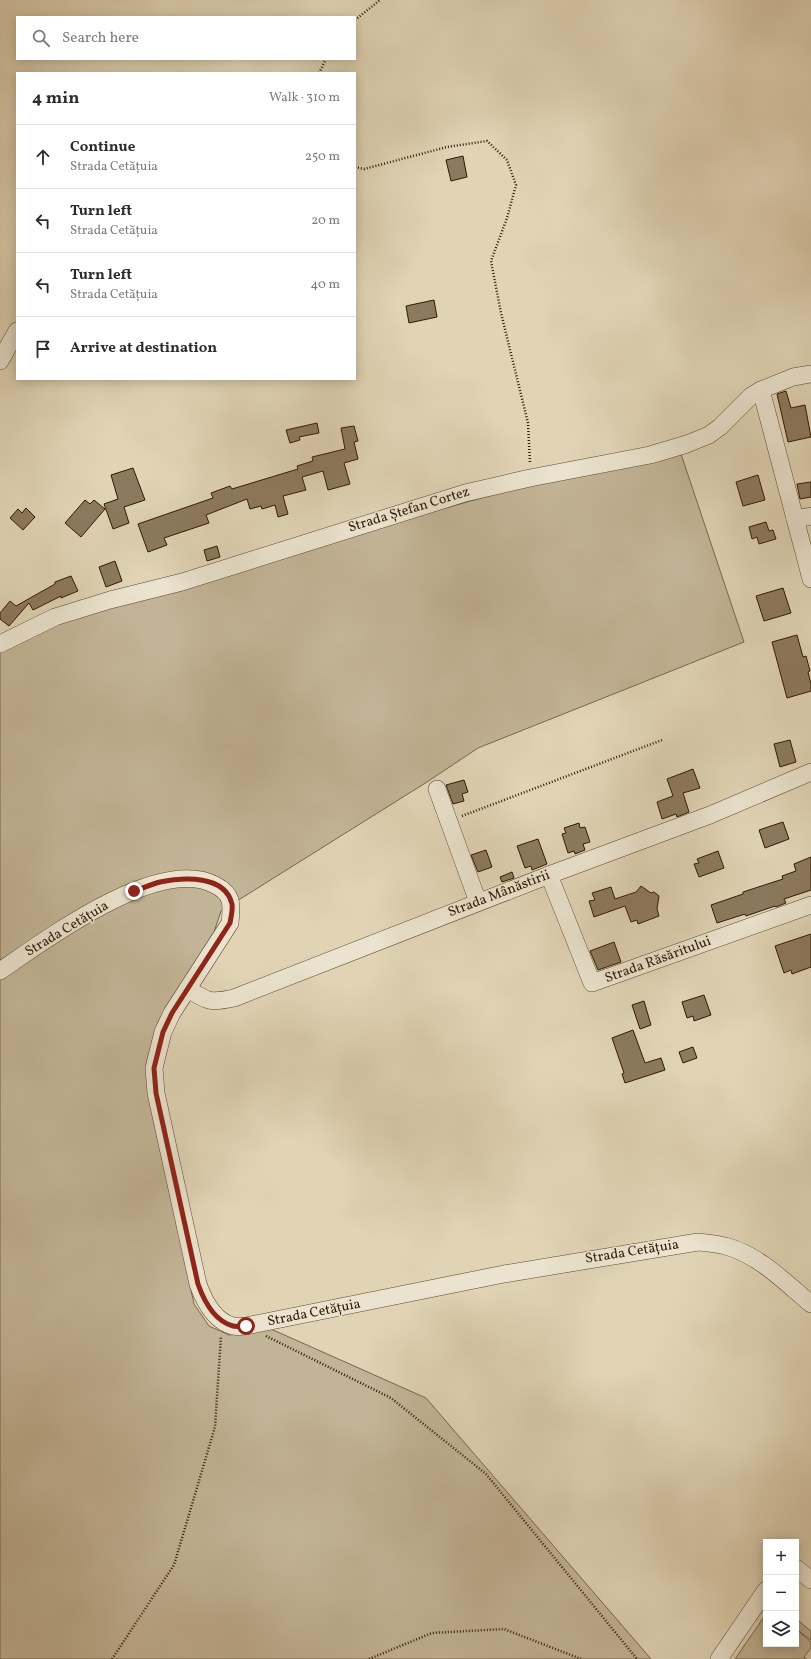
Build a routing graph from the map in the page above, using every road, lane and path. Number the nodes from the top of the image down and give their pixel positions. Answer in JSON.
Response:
{"nodes":[{"id":1,"x":380,"y":0,"type":"edge"},
{"id":2,"x":356,"y":19,"type":"edge"},
{"id":3,"x":326,"y":60,"type":"edge"},
{"id":4,"x":320,"y":72,"type":"edge"},
{"id":5,"x":356,"y":167,"type":"edge"},
{"id":6,"x":16,"y":332,"type":"edge"},
{"id":7,"x":0,"y":361,"type":"edge"},
{"id":8,"x":811,"y":374,"type":"edge"},
{"id":9,"x":761,"y":390,"type":"junction"},
{"id":10,"x":530,"y":478,"type":"junction"},
{"id":11,"x":803,"y":518,"type":"edge"},
{"id":12,"x":811,"y":579,"type":"edge"},
{"id":13,"x":0,"y":644,"type":"edge"},
{"id":14,"x":662,"y":740,"type":"dead end"},
{"id":15,"x":811,"y":772,"type":"edge"},
{"id":16,"x":437,"y":789,"type":"dead end"},
{"id":17,"x":448,"y":821,"type":"junction"},
{"id":18,"x":549,"y":874,"type":"junction"},
{"id":19,"x":478,"y":902,"type":"junction"},
{"id":20,"x":811,"y":905,"type":"edge"},
{"id":21,"x":0,"y":971,"type":"edge"},
{"id":22,"x":188,"y":989,"type":"junction"},
{"id":23,"x":811,"y":1304,"type":"edge"},
{"id":24,"x":222,"y":1320,"type":"junction"},
{"id":25,"x":246,"y":1326,"type":"junction"},
{"id":26,"x":799,"y":1570,"type":"edge"},
{"id":27,"x":811,"y":1580,"type":"edge"},
{"id":28,"x":763,"y":1594,"type":"edge"},
{"id":29,"x":112,"y":1659,"type":"edge"},
{"id":30,"x":369,"y":1659,"type":"edge"},
{"id":31,"x":582,"y":1659,"type":"edge"},
{"id":32,"x":636,"y":1659,"type":"edge"},
{"id":33,"x":719,"y":1659,"type":"edge"}],
"edges":[{"from":1,"to":2,"type":"path"},
{"from":3,"to":4,"type":"path"},
{"from":5,"to":10,"type":"path"},
{"from":6,"to":7,"type":"street"},
{"from":8,"to":9,"type":"street","name":"Strada Ștefan Cortez"},
{"from":9,"to":10,"type":"street","name":"Strada Ștefan Cortez"},
{"from":9,"to":11,"type":"street"},
{"from":10,"to":13,"type":"street","name":"Strada Ștefan Cortez"},
{"from":11,"to":12,"type":"street"},
{"from":14,"to":17,"type":"path"},
{"from":15,"to":18,"type":"street","name":"Strada Mânăstirii"},
{"from":16,"to":17,"type":"street"},
{"from":17,"to":19,"type":"street"},
{"from":18,"to":19,"type":"street","name":"Strada Mânăstirii"},
{"from":18,"to":20,"type":"street","name":"Strada Răsăritului"},
{"from":19,"to":22,"type":"street","name":"Strada Mânăstirii"},
{"from":21,"to":22,"type":"street","name":"Strada Cetățuia"},
{"from":22,"to":24,"type":"street","name":"Strada Cetățuia"},
{"from":23,"to":25,"type":"street","name":"Strada Cetățuia"},
{"from":24,"to":25,"type":"street","name":"Strada Cetățuia"},
{"from":24,"to":29,"type":"path"},
{"from":25,"to":32,"type":"path"},
{"from":26,"to":27,"type":"street"},
{"from":28,"to":33,"type":"street"},
{"from":30,"to":31,"type":"path"}]}
